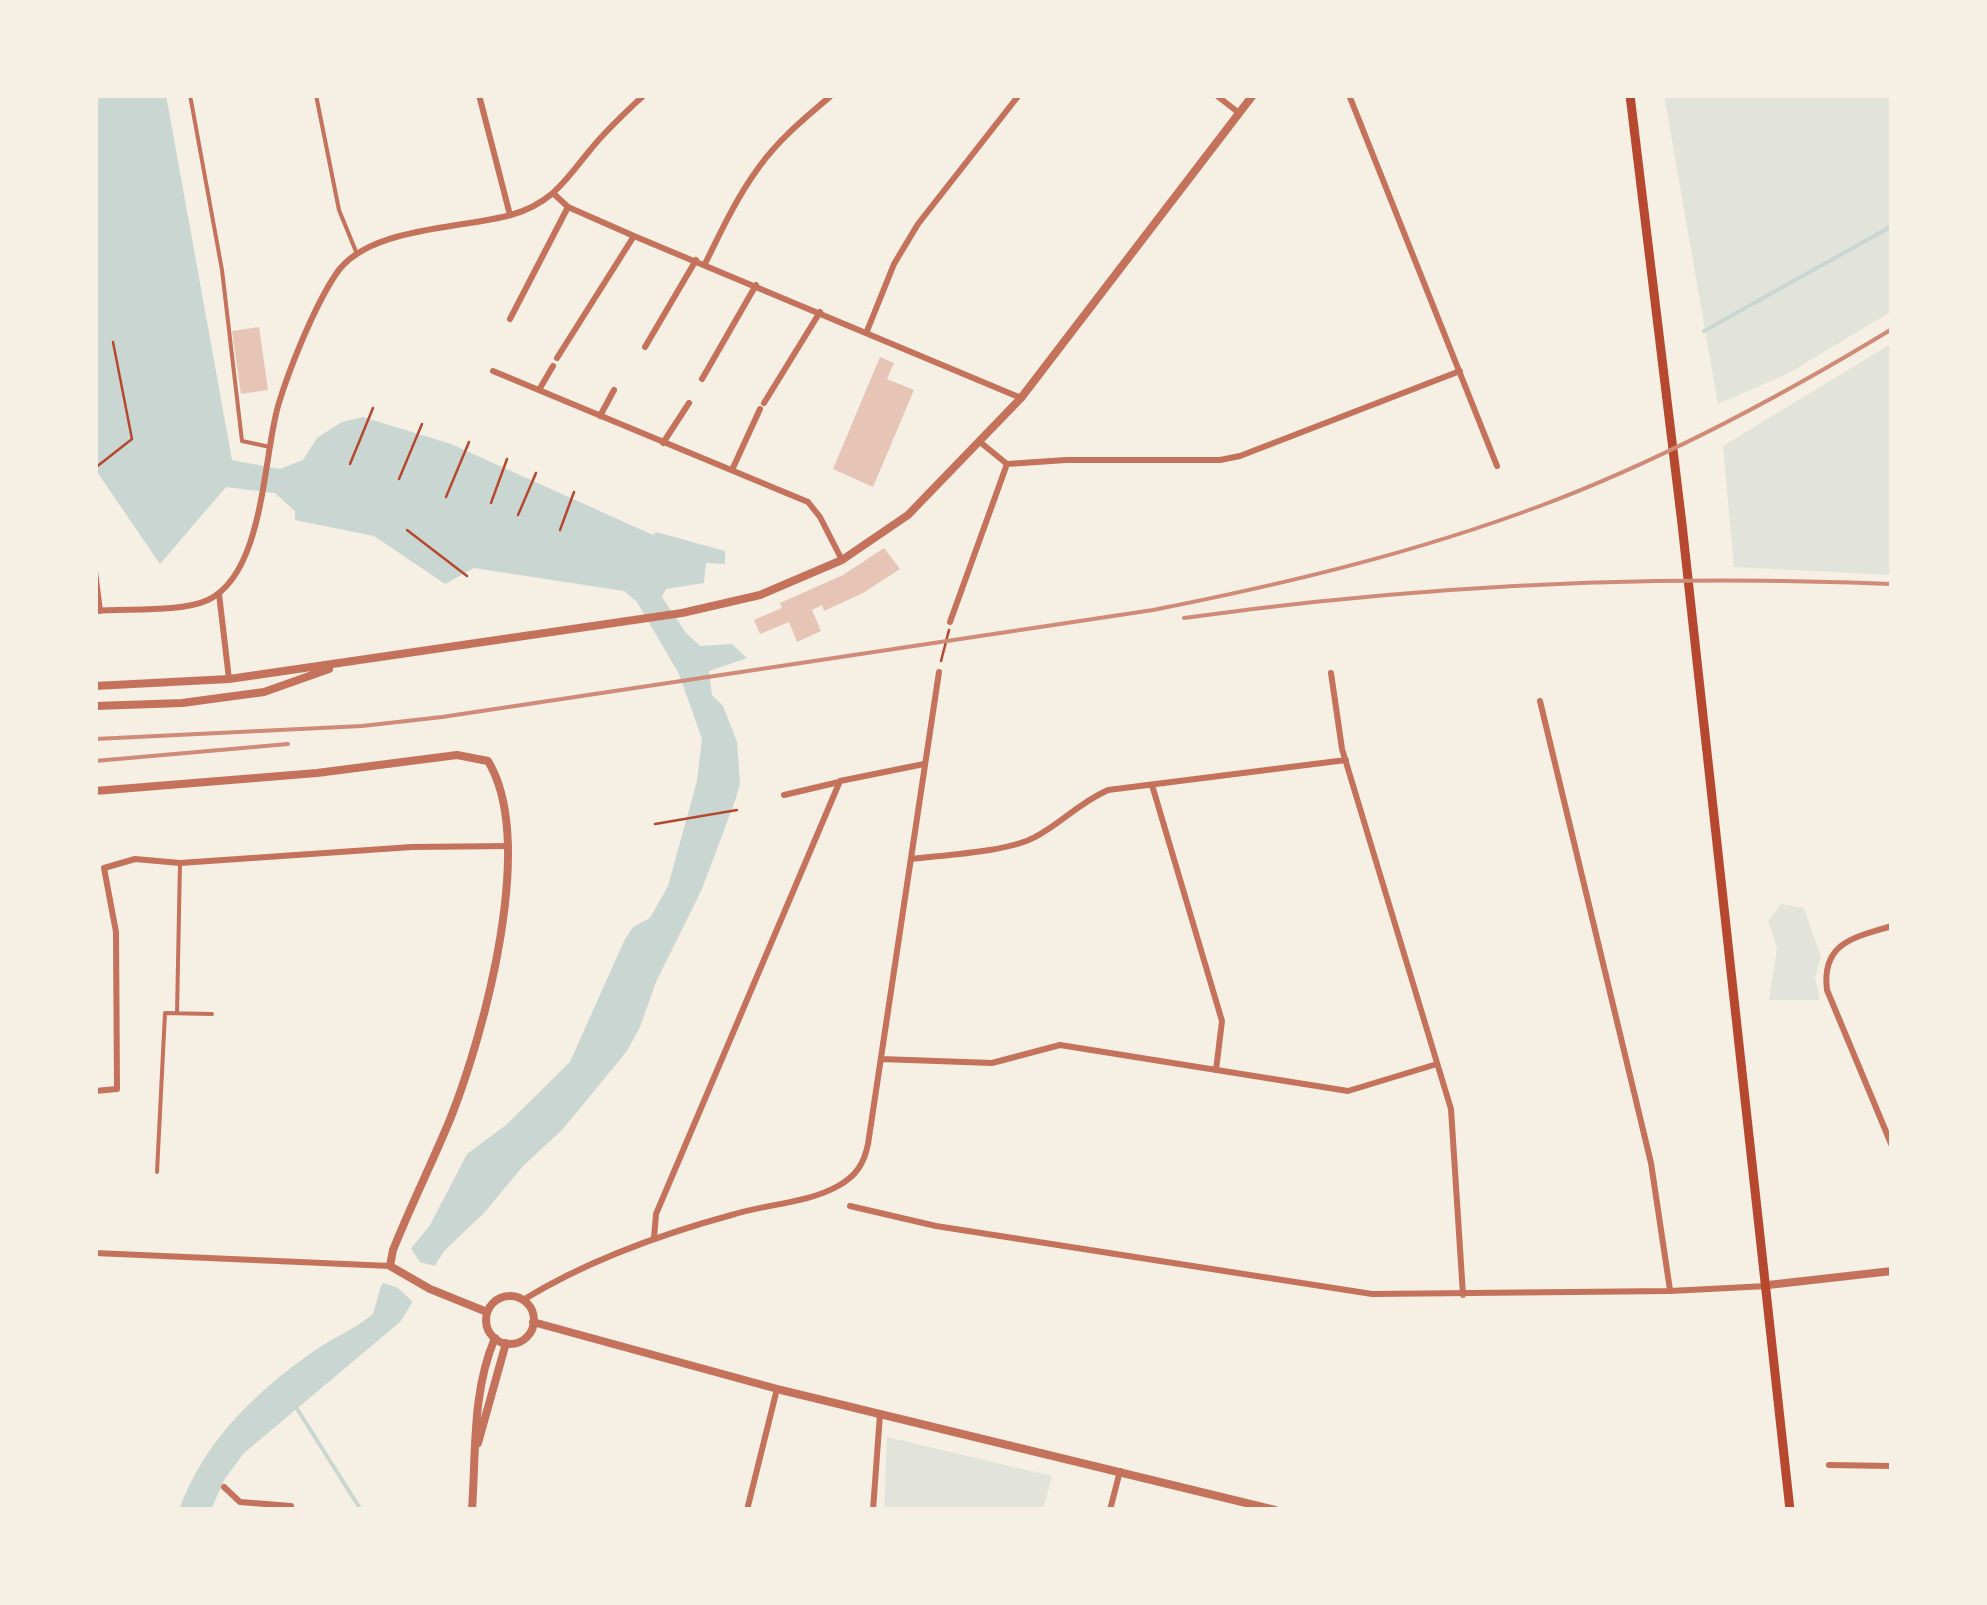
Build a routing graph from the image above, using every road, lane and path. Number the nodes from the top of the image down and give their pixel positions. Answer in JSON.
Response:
{"nodes":[{"id":1,"x":190,"y":95,"type":"edge"},
{"id":2,"x":316,"y":95,"type":"edge"},
{"id":3,"x":479,"y":95,"type":"edge"},
{"id":4,"x":832,"y":95,"type":"edge"},
{"id":5,"x":1019,"y":95,"type":"edge"},
{"id":6,"x":1216,"y":95,"type":"edge"},
{"id":7,"x":1253,"y":95,"type":"edge"},
{"id":8,"x":1349,"y":95,"type":"edge"},
{"id":9,"x":1630,"y":95,"type":"edge"},
{"id":10,"x":642,"y":96,"type":"edge"},
{"id":11,"x":1240,"y":114,"type":"junction"},
{"id":12,"x":554,"y":194,"type":"junction"},
{"id":13,"x":568,"y":207,"type":"junction"},
{"id":14,"x":510,"y":215,"type":"junction"},
{"id":15,"x":634,"y":236,"type":"junction"},
{"id":16,"x":357,"y":254,"type":"junction"},
{"id":17,"x":696,"y":260,"type":"junction"},
{"id":18,"x":705,"y":264,"type":"junction"},
{"id":19,"x":756,"y":285,"type":"junction"},
{"id":20,"x":820,"y":312,"type":"junction"},
{"id":21,"x":510,"y":318,"type":"dead end"},
{"id":22,"x":867,"y":332,"type":"junction"},
{"id":23,"x":113,"y":342,"type":"dead end"},
{"id":24,"x":646,"y":346,"type":"dead end"},
{"id":25,"x":494,"y":371,"type":"dead end"},
{"id":26,"x":1460,"y":372,"type":"junction"},
{"id":27,"x":702,"y":379,"type":"dead end"},
{"id":28,"x":539,"y":390,"type":"junction"},
{"id":29,"x":614,"y":390,"type":"dead end"},
{"id":30,"x":1021,"y":398,"type":"junction"},
{"id":31,"x":689,"y":403,"type":"dead end"},
{"id":32,"x":373,"y":408,"type":"dead end"},
{"id":33,"x":600,"y":416,"type":"junction"},
{"id":34,"x":422,"y":424,"type":"dead end"},
{"id":35,"x":470,"y":442,"type":"dead end"},
{"id":36,"x":980,"y":442,"type":"junction"},
{"id":37,"x":663,"y":443,"type":"junction"},
{"id":38,"x":270,"y":450,"type":"junction"},
{"id":39,"x":507,"y":459,"type":"dead end"},
{"id":40,"x":350,"y":464,"type":"dead end"},
{"id":41,"x":1007,"y":464,"type":"junction"},
{"id":42,"x":1497,"y":466,"type":"dead end"},
{"id":43,"x":95,"y":468,"type":"edge"},
{"id":44,"x":732,"y":470,"type":"junction"},
{"id":45,"x":536,"y":473,"type":"dead end"},
{"id":46,"x":399,"y":478,"type":"dead end"},
{"id":47,"x":574,"y":492,"type":"dead end"},
{"id":48,"x":446,"y":496,"type":"dead end"},
{"id":49,"x":491,"y":502,"type":"dead end"},
{"id":50,"x":518,"y":515,"type":"dead end"},
{"id":51,"x":407,"y":530,"type":"dead end"},
{"id":52,"x":560,"y":530,"type":"dead end"},
{"id":53,"x":842,"y":560,"type":"junction"},
{"id":54,"x":95,"y":571,"type":"edge"},
{"id":55,"x":467,"y":576,"type":"dead end"},
{"id":56,"x":219,"y":594,"type":"junction"},
{"id":57,"x":97,"y":611,"type":"edge"},
{"id":58,"x":950,"y":622,"type":"joint"},
{"id":59,"x":342,"y":664,"type":"junction"},
{"id":60,"x":939,"y":672,"type":"joint"},
{"id":61,"x":1332,"y":673,"type":"dead end"},
{"id":62,"x":229,"y":679,"type":"junction"},
{"id":63,"x":95,"y":686,"type":"edge"},
{"id":64,"x":1540,"y":701,"type":"dead end"},
{"id":65,"x":95,"y":706,"type":"edge"},
{"id":66,"x":1346,"y":760,"type":"junction"},
{"id":67,"x":924,"y":764,"type":"junction"},
{"id":68,"x":840,"y":781,"type":"junction"},
{"id":69,"x":1152,"y":785,"type":"junction"},
{"id":70,"x":95,"y":791,"type":"edge"},
{"id":71,"x":784,"y":794,"type":"dead end"},
{"id":72,"x":738,"y":810,"type":"dead end"},
{"id":73,"x":655,"y":824,"type":"dead end"},
{"id":74,"x":509,"y":846,"type":"junction"},
{"id":75,"x":911,"y":860,"type":"junction"},
{"id":76,"x":180,"y":862,"type":"junction"},
{"id":77,"x":1892,"y":926,"type":"edge"},
{"id":78,"x":178,"y":1014,"type":"junction"},
{"id":79,"x":212,"y":1014,"type":"dead end"},
{"id":80,"x":881,"y":1059,"type":"junction"},
{"id":81,"x":1437,"y":1064,"type":"junction"},
{"id":82,"x":1216,"y":1070,"type":"junction"},
{"id":83,"x":95,"y":1091,"type":"edge"},
{"id":84,"x":1889,"y":1109,"type":"dead end"},
{"id":85,"x":1878,"y":1112,"type":"junction"},
{"id":86,"x":1892,"y":1146,"type":"edge"},
{"id":87,"x":158,"y":1172,"type":"dead end"},
{"id":88,"x":850,"y":1206,"type":"dead end"},
{"id":89,"x":654,"y":1238,"type":"junction"},
{"id":90,"x":95,"y":1253,"type":"edge"},
{"id":91,"x":390,"y":1266,"type":"junction"},
{"id":92,"x":1892,"y":1271,"type":"edge"},
{"id":93,"x":1768,"y":1286,"type":"junction"},
{"id":94,"x":1670,"y":1291,"type":"junction"},
{"id":95,"x":1463,"y":1295,"type":"junction"},
{"id":96,"x":523,"y":1300,"type":"junction"},
{"id":97,"x":487,"y":1312,"type":"junction"},
{"id":98,"x":533,"y":1322,"type":"junction"},
{"id":99,"x":494,"y":1338,"type":"junction"},
{"id":100,"x":506,"y":1343,"type":"junction"},
{"id":101,"x":777,"y":1389,"type":"junction"},
{"id":102,"x":880,"y":1414,"type":"junction"},
{"id":103,"x":476,"y":1452,"type":"junction"},
{"id":104,"x":1829,"y":1466,"type":"dead end"},
{"id":105,"x":1892,"y":1466,"type":"edge"},
{"id":106,"x":1120,"y":1472,"type":"junction"},
{"id":107,"x":224,"y":1487,"type":"dead end"},
{"id":108,"x":1256,"y":1508,"type":"edge"},
{"id":109,"x":290,"y":1510,"type":"edge"},
{"id":110,"x":472,"y":1510,"type":"edge"},
{"id":111,"x":747,"y":1510,"type":"edge"},
{"id":112,"x":873,"y":1510,"type":"edge"},
{"id":113,"x":1110,"y":1510,"type":"edge"},
{"id":114,"x":1275,"y":1510,"type":"edge"},
{"id":115,"x":1790,"y":1510,"type":"edge"}],
"edges":[{"from":1,"to":38,"type":"lane"},
{"from":2,"to":16,"type":"lane"},
{"from":3,"to":14,"type":"street"},
{"from":4,"to":18,"type":"street"},
{"from":5,"to":22,"type":"street"},
{"from":6,"to":11,"type":"street"},
{"from":7,"to":11,"type":"street"},
{"from":8,"to":26,"type":"street"},
{"from":9,"to":93,"type":"main road"},
{"from":10,"to":12,"type":"street"},
{"from":11,"to":30,"type":"street"},
{"from":12,"to":13,"type":"street"},
{"from":12,"to":14,"type":"street"},
{"from":13,"to":15,"type":"street"},
{"from":13,"to":21,"type":"street"},
{"from":14,"to":16,"type":"street"},
{"from":15,"to":17,"type":"street"},
{"from":15,"to":28,"type":"street"},
{"from":16,"to":38,"type":"street"},
{"from":17,"to":18,"type":"street"},
{"from":17,"to":24,"type":"street"},
{"from":18,"to":19,"type":"street"},
{"from":19,"to":20,"type":"street"},
{"from":19,"to":27,"type":"street"},
{"from":20,"to":22,"type":"street"},
{"from":20,"to":44,"type":"street"},
{"from":22,"to":30,"type":"street"},
{"from":23,"to":43,"type":"path"},
{"from":25,"to":28,"type":"street"},
{"from":26,"to":41,"type":"street"},
{"from":26,"to":42,"type":"street"},
{"from":28,"to":33,"type":"street"},
{"from":29,"to":33,"type":"street"},
{"from":30,"to":36,"type":"street"},
{"from":31,"to":37,"type":"street"},
{"from":32,"to":40,"type":"path"},
{"from":33,"to":37,"type":"street"},
{"from":34,"to":46,"type":"path"},
{"from":35,"to":48,"type":"path"},
{"from":36,"to":41,"type":"street"},
{"from":36,"to":53,"type":"street"},
{"from":37,"to":44,"type":"street"},
{"from":38,"to":56,"type":"street"},
{"from":39,"to":49,"type":"path"},
{"from":41,"to":58,"type":"street"},
{"from":44,"to":53,"type":"street"},
{"from":45,"to":50,"type":"path"},
{"from":47,"to":52,"type":"path"},
{"from":51,"to":55,"type":"path"},
{"from":53,"to":59,"type":"street"},
{"from":54,"to":57,"type":"street"},
{"from":56,"to":57,"type":"street"},
{"from":56,"to":62,"type":"street"},
{"from":58,"to":60,"type":"path"},
{"from":59,"to":62,"type":"street"},
{"from":59,"to":65,"type":"street"},
{"from":60,"to":67,"type":"street"},
{"from":61,"to":66,"type":"street"},
{"from":62,"to":63,"type":"street"},
{"from":64,"to":94,"type":"street"},
{"from":66,"to":69,"type":"street"},
{"from":66,"to":81,"type":"street"},
{"from":67,"to":68,"type":"street"},
{"from":67,"to":75,"type":"street"},
{"from":68,"to":71,"type":"street"},
{"from":68,"to":89,"type":"street"},
{"from":69,"to":75,"type":"street"},
{"from":69,"to":82,"type":"street"},
{"from":70,"to":74,"type":"street"},
{"from":72,"to":73,"type":"path"},
{"from":74,"to":76,"type":"street"},
{"from":74,"to":91,"type":"street"},
{"from":75,"to":80,"type":"street"},
{"from":76,"to":78,"type":"lane"},
{"from":76,"to":83,"type":"street"},
{"from":77,"to":85,"type":"street"},
{"from":78,"to":79,"type":"lane"},
{"from":78,"to":87,"type":"lane"},
{"from":80,"to":82,"type":"street"},
{"from":80,"to":89,"type":"street"},
{"from":81,"to":82,"type":"street"},
{"from":81,"to":95,"type":"street"},
{"from":84,"to":85,"type":"street"},
{"from":85,"to":86,"type":"street"},
{"from":88,"to":95,"type":"street"},
{"from":89,"to":96,"type":"street"},
{"from":90,"to":91,"type":"street"},
{"from":91,"to":97,"type":"street"},
{"from":92,"to":93,"type":"street"},
{"from":93,"to":94,"type":"street"},
{"from":93,"to":115,"type":"main road"},
{"from":94,"to":95,"type":"street"},
{"from":96,"to":97,"type":"street"},
{"from":96,"to":98,"type":"street"},
{"from":97,"to":99,"type":"street"},
{"from":98,"to":100,"type":"street"},
{"from":98,"to":101,"type":"street"},
{"from":99,"to":100,"type":"street"},
{"from":99,"to":103,"type":"street"},
{"from":100,"to":103,"type":"street"},
{"from":101,"to":102,"type":"street"},
{"from":101,"to":111,"type":"street"},
{"from":102,"to":106,"type":"street"},
{"from":102,"to":112,"type":"street"},
{"from":103,"to":110,"type":"street"},
{"from":104,"to":105,"type":"street"},
{"from":106,"to":108,"type":"street"},
{"from":106,"to":113,"type":"street"},
{"from":107,"to":109,"type":"street"},
{"from":108,"to":114,"type":"street"}]}
